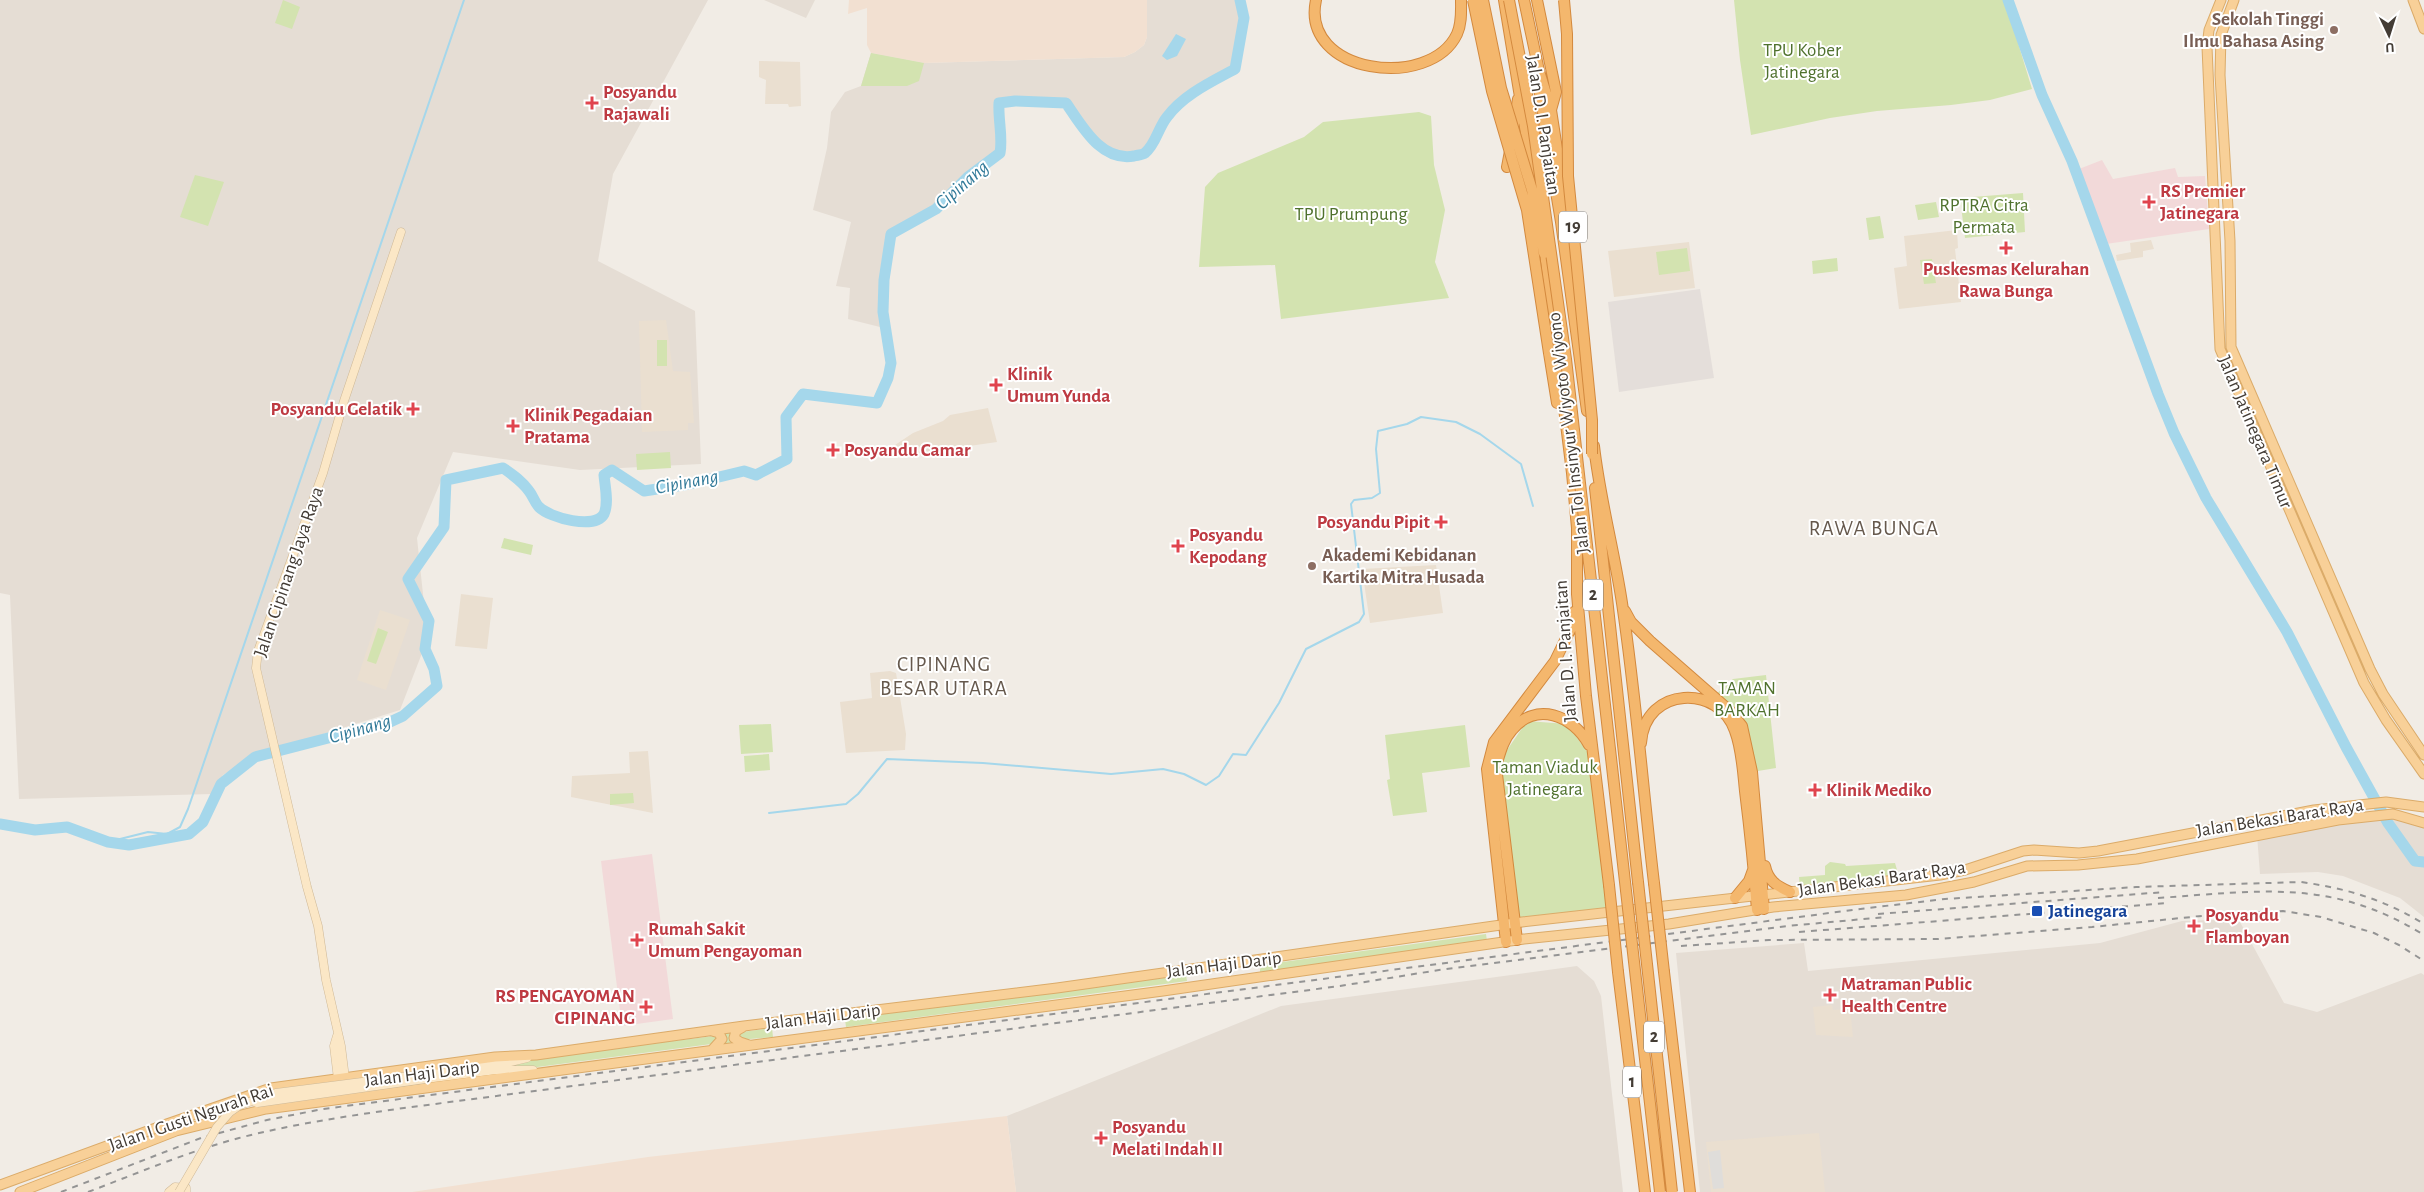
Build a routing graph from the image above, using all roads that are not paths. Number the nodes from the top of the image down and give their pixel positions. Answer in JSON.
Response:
{"nodes":[{"id":1,"x":1316,"y":0,"type":"edge"},
{"id":2,"x":1461,"y":0,"type":"edge"},
{"id":3,"x":1473,"y":0,"type":"edge"},
{"id":4,"x":1483,"y":0,"type":"edge"},
{"id":5,"x":1502,"y":0,"type":"edge"},
{"id":6,"x":1509,"y":0,"type":"edge"},
{"id":7,"x":1523,"y":0,"type":"edge"},
{"id":8,"x":1529,"y":0,"type":"edge"},
{"id":9,"x":1538,"y":0,"type":"edge"},
{"id":10,"x":1564,"y":0,"type":"edge"},
{"id":11,"x":2221,"y":0,"type":"edge"},
{"id":12,"x":2234,"y":0,"type":"edge"},
{"id":13,"x":2413,"y":0,"type":"edge"},
{"id":14,"x":2424,"y":30,"type":"edge"},
{"id":15,"x":2208,"y":84,"type":"junction"},
{"id":16,"x":2220,"y":84,"type":"junction"},
{"id":17,"x":1520,"y":88,"type":"junction"},
{"id":18,"x":1551,"y":110,"type":"junction"},
{"id":19,"x":1508,"y":167,"type":"dead end"},
{"id":20,"x":400,"y":232,"type":"dead end"},
{"id":21,"x":1575,"y":436,"type":"junction"},
{"id":22,"x":1592,"y":454,"type":"junction"},
{"id":23,"x":1569,"y":493,"type":"dead end"},
{"id":24,"x":1577,"y":594,"type":"junction"},
{"id":25,"x":1622,"y":603,"type":"junction"},
{"id":26,"x":1593,"y":752,"type":"junction"},
{"id":27,"x":2424,"y":755,"type":"edge"},
{"id":28,"x":1641,"y":769,"type":"junction"},
{"id":29,"x":2424,"y":774,"type":"edge"},
{"id":30,"x":2424,"y":807,"type":"edge"},
{"id":31,"x":2424,"y":823,"type":"edge"},
{"id":32,"x":1759,"y":844,"type":"junction"},
{"id":33,"x":1754,"y":869,"type":"junction"},
{"id":34,"x":1790,"y":892,"type":"junction"},
{"id":35,"x":1760,"y":896,"type":"junction"},
{"id":36,"x":1735,"y":898,"type":"junction"},
{"id":37,"x":1760,"y":909,"type":"junction"},
{"id":38,"x":1509,"y":924,"type":"junction"},
{"id":39,"x":1511,"y":941,"type":"junction"},
{"id":40,"x":744,"y":1026,"type":"junction"},
{"id":41,"x":709,"y":1031,"type":"junction"},
{"id":42,"x":749,"y":1045,"type":"junction"},
{"id":43,"x":712,"y":1050,"type":"junction"},
{"id":44,"x":536,"y":1055,"type":"junction"},
{"id":45,"x":560,"y":1071,"type":"junction"},
{"id":46,"x":425,"y":1077,"type":"junction"},
{"id":47,"x":342,"y":1078,"type":"junction"},
{"id":48,"x":127,"y":1138,"type":"junction"},
{"id":49,"x":132,"y":1149,"type":"junction"},
{"id":50,"x":0,"y":1185,"type":"edge"},
{"id":51,"x":20,"y":1192,"type":"edge"},
{"id":52,"x":169,"y":1192,"type":"edge"},
{"id":53,"x":181,"y":1192,"type":"edge"},
{"id":54,"x":186,"y":1192,"type":"edge"},
{"id":55,"x":1645,"y":1192,"type":"edge"},
{"id":56,"x":1660,"y":1192,"type":"edge"},
{"id":57,"x":1672,"y":1192,"type":"edge"},
{"id":58,"x":1690,"y":1192,"type":"edge"}],
"edges":[{"from":1,"to":2,"type":"highway"},
{"from":3,"to":23,"type":"highway","bridge":true},
{"from":4,"to":21,"type":"highway","number":"19","bridge":true},
{"from":5,"to":17,"type":"highway","name":"Jalan D. I. Panjaitan"},
{"from":6,"to":21,"type":"highway","name":"Jalan Tol Insinyur Wiyoto Wiyono","number":"2","bridge":true},
{"from":7,"to":18,"type":"highway","name":"Jalan D. I. Panjaitan"},
{"from":7,"to":22,"type":"highway","name":"Jalan Tol Insinyur Wiyoto Wiyono","number":"2","bridge":true},
{"from":8,"to":18,"type":"highway"},
{"from":9,"to":18,"type":"highway","name":"Jalan D. I. Panjaitan"},
{"from":10,"to":22,"type":"highway","number":"19","bridge":true},
{"from":11,"to":15,"type":"main road","name":"Jalan Jatinegara Timur"},
{"from":12,"to":16,"type":"main road","name":"Jalan Jatinegara Timur"},
{"from":13,"to":14,"type":"main road"},
{"from":15,"to":16,"type":"main road"},
{"from":15,"to":29,"type":"main road","name":"Jalan Jatinegara Timur"},
{"from":16,"to":27,"type":"main road","name":"Jalan Jatinegara Timur"},
{"from":17,"to":19,"type":"highway"},
{"from":17,"to":24,"type":"highway","name":"Jalan D. I. Panjaitan"},
{"from":18,"to":25,"type":"highway","name":"Jalan D. I. Panjaitan"},
{"from":20,"to":47,"type":"main road","name":"Jalan Cipinang Jaya Raya"},
{"from":21,"to":56,"type":"highway","name":"Jalan Tol Insinyur Wiyoto Wiyono","number":"2","bridge":true},
{"from":22,"to":57,"type":"highway","name":"Jalan Tol Insinyur Wiyoto Wiyono","number":"2","bridge":true},
{"from":24,"to":26,"type":"highway","name":"Jalan D. I. Panjaitan"},
{"from":24,"to":38,"type":"highway"},
{"from":25,"to":28,"type":"highway","name":"Jalan D. I. Panjaitan"},
{"from":25,"to":32,"type":"highway"},
{"from":26,"to":38,"type":"highway"},
{"from":26,"to":55,"type":"highway","name":"Jalan D. I. Panjaitan","number":"1","bridge":true},
{"from":28,"to":33,"type":"highway"},
{"from":28,"to":58,"type":"highway","name":"Jalan D. I. Panjaitan","bridge":true},
{"from":30,"to":34,"type":"main road","name":"Jalan Bekasi Barat Raya"},
{"from":31,"to":37,"type":"main road","name":"Jalan Bekasi Barat Raya"},
{"from":32,"to":34,"type":"highway"},
{"from":32,"to":35,"type":"highway"},
{"from":33,"to":35,"type":"highway"},
{"from":33,"to":36,"type":"highway"},
{"from":34,"to":35,"type":"main road","name":"Jalan Bekasi Barat Raya"},
{"from":35,"to":36,"type":"main road","name":"Jalan Bekasi Barat Raya"},
{"from":35,"to":37,"type":"highway"},
{"from":36,"to":38,"type":"main road","name":"Jalan Bekasi Barat Raya"},
{"from":37,"to":39,"type":"main road","name":"Jalan Bekasi Barat Raya"},
{"from":38,"to":39,"type":"highway"},
{"from":38,"to":40,"type":"main road","name":"Jalan Haji Darip"},
{"from":39,"to":42,"type":"main road","name":"Jalan Haji Darip"},
{"from":40,"to":41,"type":"main road","name":"Jalan Haji Darip"},
{"from":40,"to":42,"type":"main road"},
{"from":41,"to":43,"type":"main road"},
{"from":41,"to":44,"type":"main road","name":"Jalan Haji Darip"},
{"from":42,"to":43,"type":"main road","name":"Jalan Haji Darip"},
{"from":43,"to":45,"type":"main road","name":"Jalan Haji Darip"},
{"from":44,"to":46,"type":"main road","name":"Jalan Haji Darip"},
{"from":44,"to":47,"type":"main road","name":"Jalan I Gusti Ngurah Rai"},
{"from":45,"to":46,"type":"main road","name":"Jalan Haji Darip"},
{"from":45,"to":49,"type":"main road","name":"Jalan I Gusti Ngurah Rai"},
{"from":46,"to":53,"type":"main road","name":"Jalan Haji Darip","bridge":true},
{"from":47,"to":48,"type":"main road","name":"Jalan I Gusti Ngurah Rai"},
{"from":48,"to":49,"type":"main road"},
{"from":48,"to":50,"type":"main road","name":"Jalan I Gusti Ngurah Rai"},
{"from":49,"to":51,"type":"main road","name":"Jalan I Gusti Ngurah Rai"},
{"from":52,"to":54,"type":"main road"}]}
